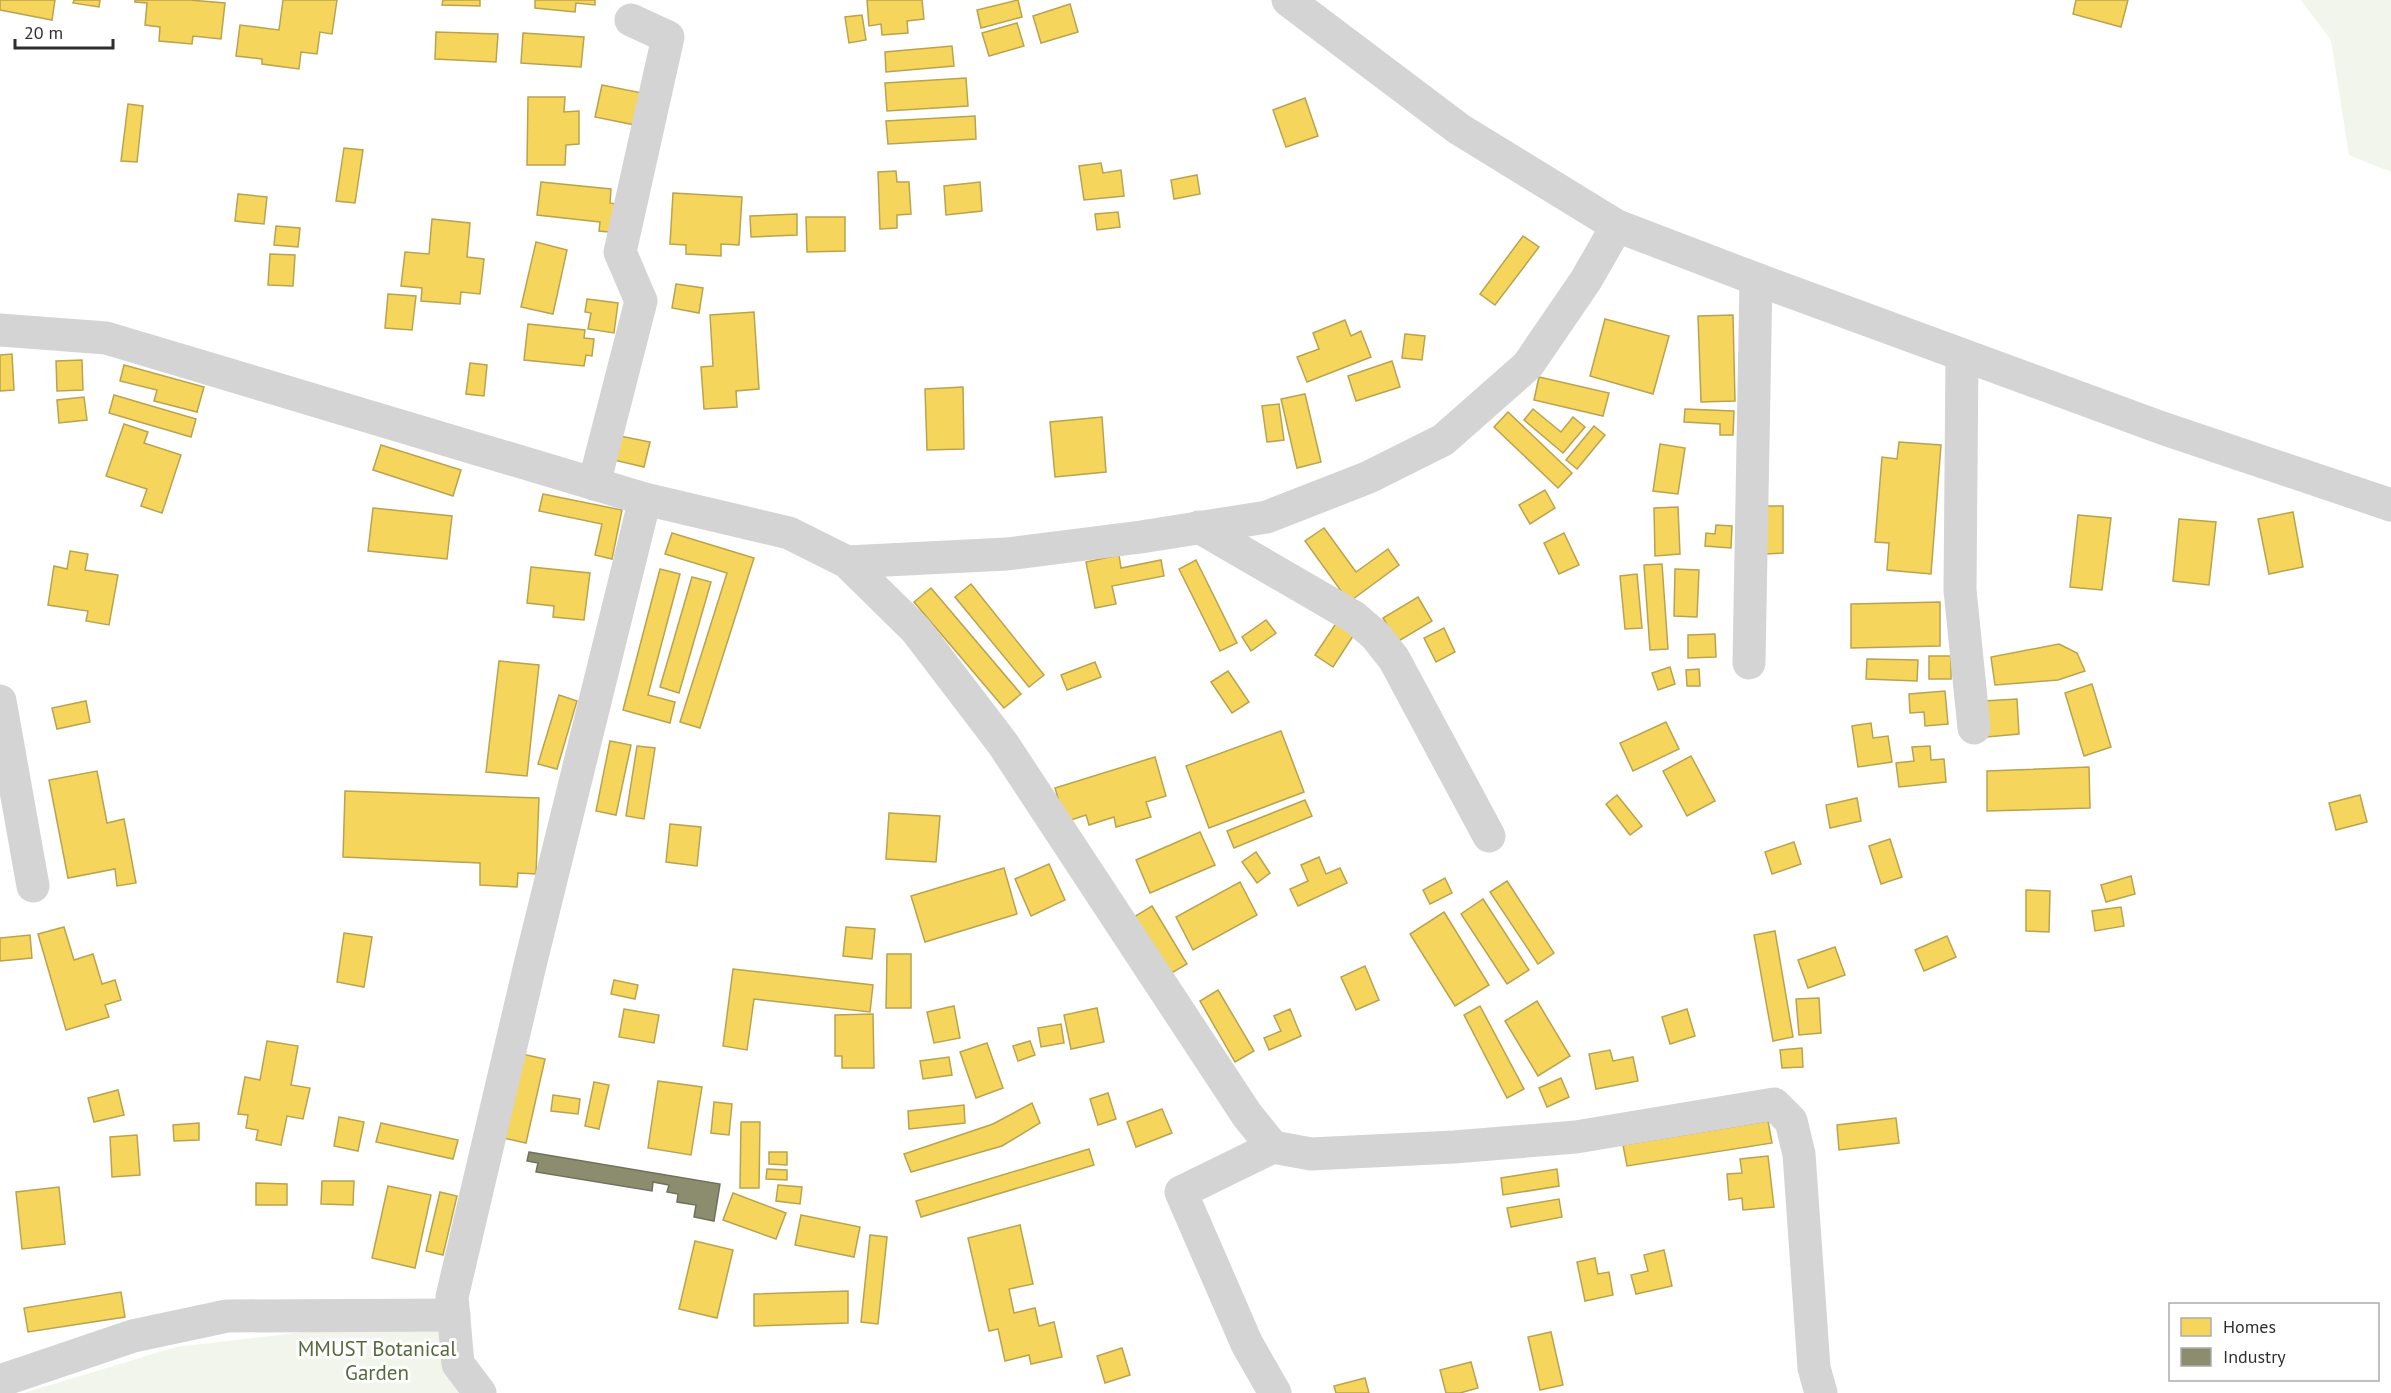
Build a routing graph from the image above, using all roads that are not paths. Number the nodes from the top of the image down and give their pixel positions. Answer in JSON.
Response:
{"nodes":[{"id":1,"x":1288,"y":0,"type":"edge"},
{"id":2,"x":631,"y":20,"type":"dead end"},
{"id":3,"x":1617,"y":226,"type":"junction"},
{"id":4,"x":1756,"y":279,"type":"junction"},
{"id":5,"x":0,"y":330,"type":"edge"},
{"id":6,"x":1962,"y":354,"type":"junction"},
{"id":7,"x":594,"y":484,"type":"junction"},
{"id":8,"x":645,"y":499,"type":"junction"},
{"id":9,"x":2391,"y":505,"type":"edge"},
{"id":10,"x":1199,"y":527,"type":"junction"},
{"id":11,"x":847,"y":561,"type":"junction"},
{"id":12,"x":1749,"y":663,"type":"dead end"},
{"id":13,"x":0,"y":701,"type":"edge"},
{"id":14,"x":1974,"y":728,"type":"dead end"},
{"id":15,"x":1489,"y":836,"type":"dead end"},
{"id":16,"x":33,"y":886,"type":"dead end"},
{"id":17,"x":1272,"y":1147,"type":"junction"},
{"id":18,"x":454,"y":1315,"type":"junction"},
{"id":19,"x":0,"y":1381,"type":"edge"},
{"id":20,"x":480,"y":1393,"type":"edge"},
{"id":21,"x":1275,"y":1393,"type":"edge"},
{"id":22,"x":1821,"y":1393,"type":"edge"}],
"edges":[{"from":1,"to":3,"type":"street"},
{"from":2,"to":7,"type":"street"},
{"from":3,"to":4,"type":"street"},
{"from":3,"to":10,"type":"street"},
{"from":4,"to":6,"type":"street"},
{"from":4,"to":12,"type":"street"},
{"from":5,"to":7,"type":"street"},
{"from":6,"to":9,"type":"street"},
{"from":6,"to":14,"type":"street"},
{"from":7,"to":8,"type":"street"},
{"from":8,"to":11,"type":"street"},
{"from":8,"to":18,"type":"street"},
{"from":10,"to":11,"type":"street"},
{"from":10,"to":15,"type":"street"},
{"from":11,"to":17,"type":"street"},
{"from":13,"to":16,"type":"street"},
{"from":17,"to":21,"type":"street"},
{"from":17,"to":22,"type":"street"},
{"from":18,"to":19,"type":"street"},
{"from":18,"to":20,"type":"street"}]}
